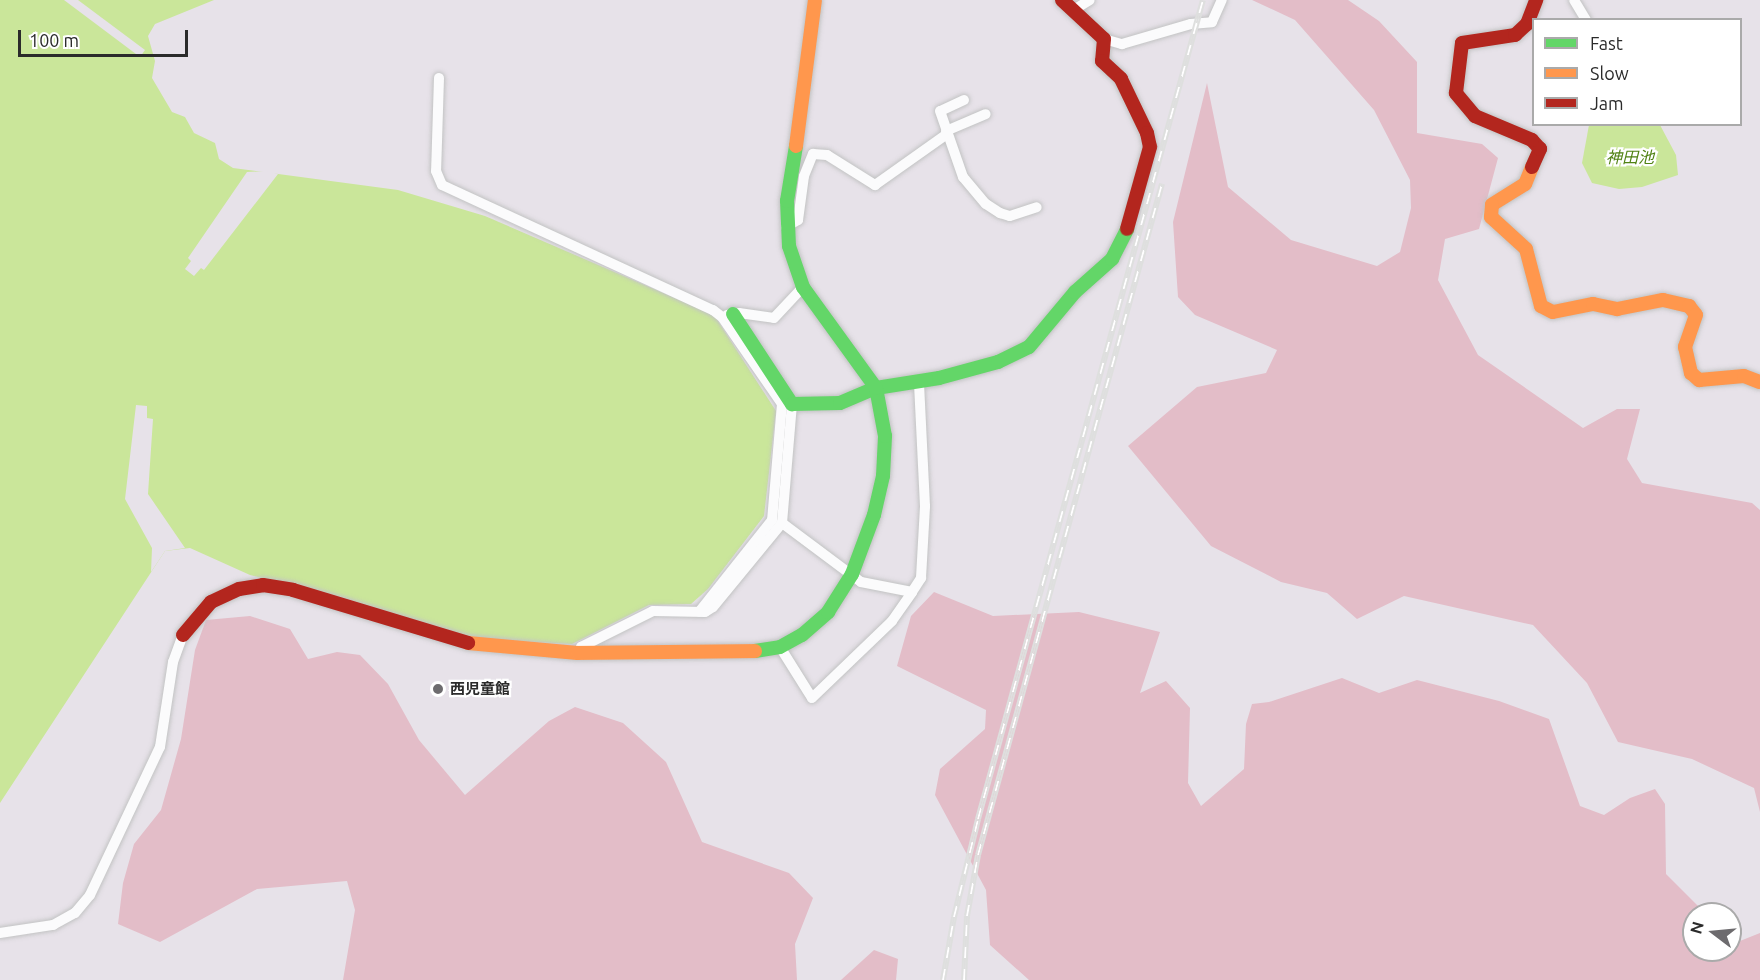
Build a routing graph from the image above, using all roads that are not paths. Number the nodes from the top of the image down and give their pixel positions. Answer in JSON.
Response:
{"nodes":[{"id":1,"x":814,"y":0,"type":"edge"},
{"id":2,"x":1062,"y":0,"type":"edge"},
{"id":3,"x":1090,"y":0,"type":"edge"},
{"id":4,"x":1222,"y":0,"type":"edge"},
{"id":5,"x":1536,"y":0,"type":"edge"},
{"id":6,"x":1574,"y":0,"type":"edge"},
{"id":7,"x":1075,"y":9,"type":"junction"},
{"id":8,"x":1585,"y":18,"type":"edge"},
{"id":9,"x":1104,"y":39,"type":"junction"},
{"id":10,"x":439,"y":78,"type":"dead end"},
{"id":11,"x":964,"y":100,"type":"dead end"},
{"id":12,"x":986,"y":114,"type":"dead end"},
{"id":13,"x":947,"y":133,"type":"junction"},
{"id":14,"x":1038,"y":207,"type":"dead end"},
{"id":15,"x":786,"y":227,"type":"junction"},
{"id":16,"x":803,"y":287,"type":"junction"},
{"id":17,"x":728,"y":315,"type":"junction"},
{"id":18,"x":919,"y":382,"type":"junction"},
{"id":19,"x":1760,"y":382,"type":"edge"},
{"id":20,"x":876,"y":387,"type":"junction"},
{"id":21,"x":792,"y":404,"type":"junction"},
{"id":22,"x":782,"y":523,"type":"junction"},
{"id":23,"x":852,"y":574,"type":"junction"},
{"id":24,"x":912,"y":592,"type":"junction"},
{"id":25,"x":699,"y":612,"type":"junction"},
{"id":26,"x":183,"y":635,"type":"joint"},
{"id":27,"x":780,"y":647,"type":"junction"},
{"id":28,"x":578,"y":653,"type":"junction"},
{"id":29,"x":0,"y":933,"type":"edge"}],
"edges":[{"from":1,"to":15,"type":"street"},
{"from":2,"to":7,"type":"street"},
{"from":3,"to":7,"type":"street"},
{"from":4,"to":9,"type":"street"},
{"from":5,"to":19,"type":"street"},
{"from":6,"to":8,"type":"street"},
{"from":7,"to":9,"type":"street"},
{"from":9,"to":18,"type":"street"},
{"from":10,"to":17,"type":"street"},
{"from":11,"to":13,"type":"street"},
{"from":12,"to":13,"type":"street"},
{"from":13,"to":14,"type":"street"},
{"from":13,"to":15,"type":"street"},
{"from":15,"to":16,"type":"street"},
{"from":16,"to":17,"type":"street"},
{"from":16,"to":20,"type":"street"},
{"from":17,"to":21,"type":"street"},
{"from":17,"to":25,"type":"street"},
{"from":18,"to":20,"type":"street"},
{"from":18,"to":24,"type":"street"},
{"from":20,"to":21,"type":"street"},
{"from":20,"to":23,"type":"street"},
{"from":21,"to":22,"type":"street"},
{"from":22,"to":23,"type":"street"},
{"from":22,"to":25,"type":"street"},
{"from":23,"to":24,"type":"street"},
{"from":23,"to":27,"type":"street"},
{"from":24,"to":27,"type":"street"},
{"from":25,"to":28,"type":"street"},
{"from":26,"to":28,"type":"street"},
{"from":26,"to":29,"type":"street"},
{"from":27,"to":28,"type":"street"}]}
